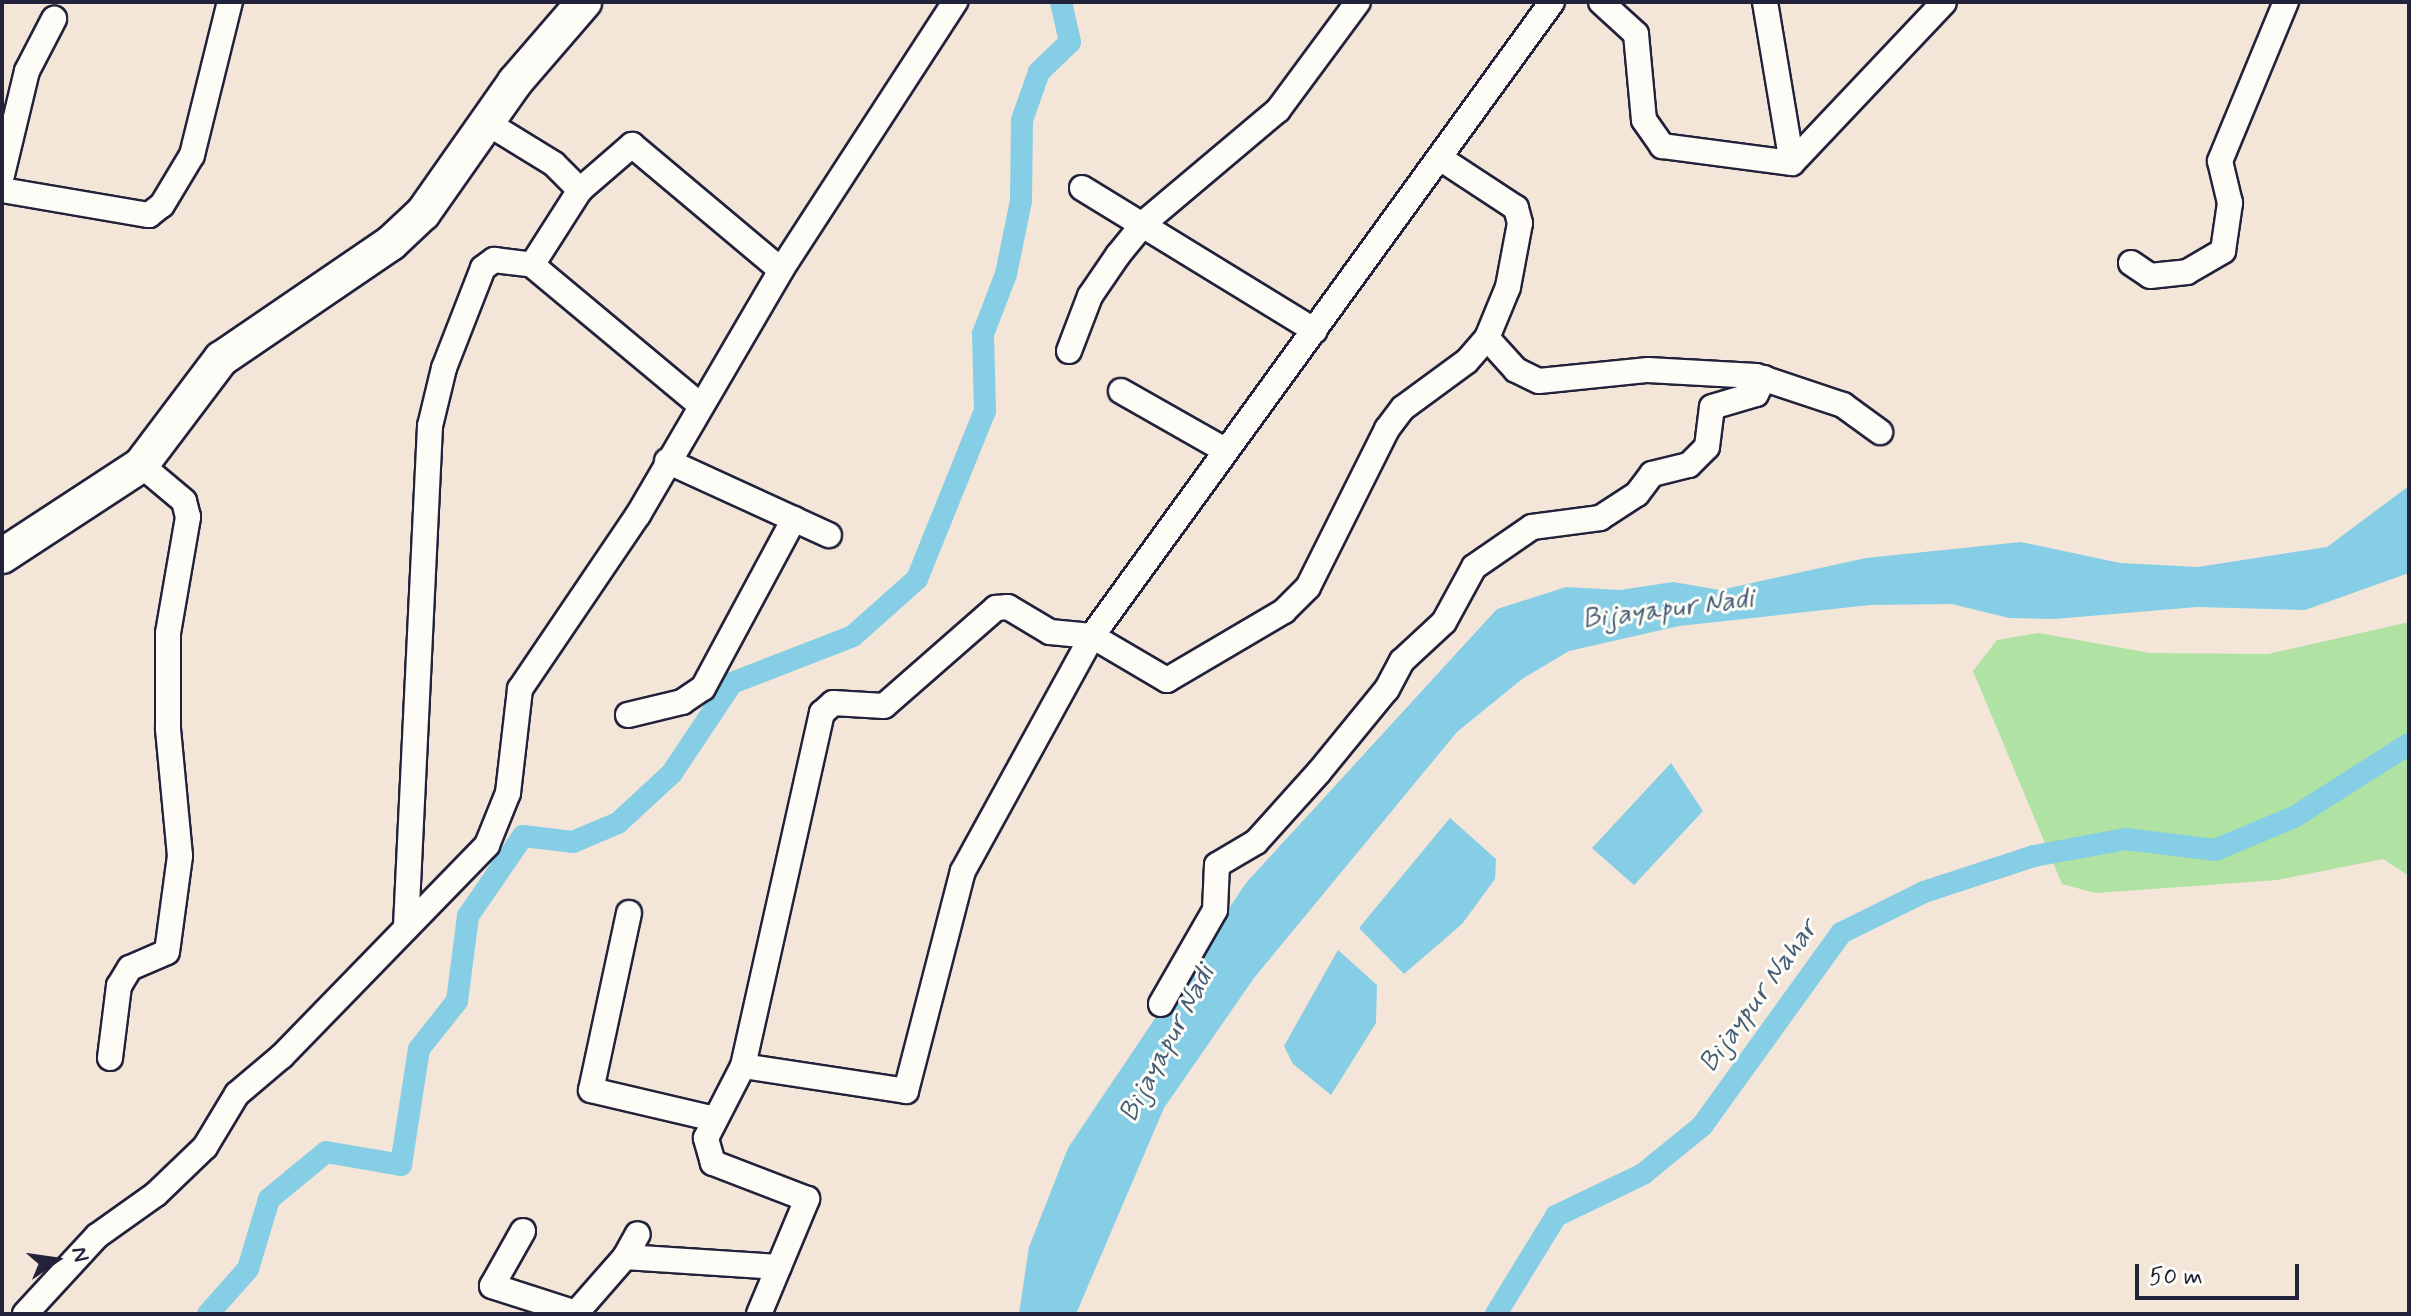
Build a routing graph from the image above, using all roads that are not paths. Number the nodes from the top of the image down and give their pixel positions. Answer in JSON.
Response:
{"nodes":[{"id":1,"x":230,"y":2,"type":"edge"},
{"id":2,"x":584,"y":2,"type":"edge"},
{"id":3,"x":955,"y":2,"type":"edge"},
{"id":4,"x":1358,"y":2,"type":"edge"},
{"id":5,"x":1552,"y":2,"type":"edge"},
{"id":6,"x":1601,"y":2,"type":"edge"},
{"id":7,"x":1765,"y":2,"type":"edge"},
{"id":8,"x":1944,"y":2,"type":"edge"},
{"id":9,"x":2286,"y":2,"type":"edge"},
{"id":10,"x":54,"y":19,"type":"dead end"},
{"id":11,"x":489,"y":124,"type":"junction"},
{"id":12,"x":1443,"y":160,"type":"junction"},
{"id":13,"x":1792,"y":163,"type":"junction"},
{"id":14,"x":2,"y":175,"type":"edge"},
{"id":15,"x":1082,"y":188,"type":"dead end"},
{"id":16,"x":2,"y":190,"type":"edge"},
{"id":17,"x":580,"y":190,"type":"junction"},
{"id":18,"x":1145,"y":222,"type":"junction"},
{"id":19,"x":2131,"y":263,"type":"dead end"},
{"id":20,"x":532,"y":265,"type":"junction"},
{"id":21,"x":781,"y":270,"type":"junction"},
{"id":22,"x":1315,"y":331,"type":"junction"},
{"id":23,"x":1487,"y":338,"type":"junction"},
{"id":24,"x":1069,"y":351,"type":"dead end"},
{"id":25,"x":1764,"y":378,"type":"junction"},
{"id":26,"x":1121,"y":391,"type":"dead end"},
{"id":27,"x":700,"y":405,"type":"junction"},
{"id":28,"x":1880,"y":432,"type":"dead end"},
{"id":29,"x":1225,"y":450,"type":"junction"},
{"id":30,"x":667,"y":461,"type":"junction"},
{"id":31,"x":141,"y":465,"type":"junction"},
{"id":32,"x":794,"y":519,"type":"junction"},
{"id":33,"x":829,"y":535,"type":"dead end"},
{"id":34,"x":2,"y":556,"type":"edge"},
{"id":35,"x":1092,"y":636,"type":"junction"},
{"id":36,"x":628,"y":715,"type":"dead end"},
{"id":37,"x":629,"y":913,"type":"dead end"},
{"id":38,"x":406,"y":926,"type":"junction"},
{"id":39,"x":1161,"y":1004,"type":"dead end"},
{"id":40,"x":110,"y":1058,"type":"dead end"},
{"id":41,"x":743,"y":1066,"type":"junction"},
{"id":42,"x":715,"y":1119,"type":"junction"},
{"id":43,"x":523,"y":1231,"type":"dead end"},
{"id":44,"x":638,"y":1234,"type":"dead end"},
{"id":45,"x":625,"y":1257,"type":"junction"},
{"id":46,"x":779,"y":1267,"type":"junction"},
{"id":47,"x":25,"y":1314,"type":"edge"},
{"id":48,"x":759,"y":1314,"type":"edge"}],
"edges":[{"from":1,"to":16,"type":"street"},
{"from":2,"to":11,"type":"main road"},
{"from":3,"to":21,"type":"street"},
{"from":4,"to":18,"type":"street"},
{"from":5,"to":12,"type":"street"},
{"from":6,"to":13,"type":"street"},
{"from":7,"to":13,"type":"street"},
{"from":8,"to":13,"type":"street"},
{"from":9,"to":19,"type":"street"},
{"from":10,"to":14,"type":"street"},
{"from":11,"to":17,"type":"street"},
{"from":11,"to":31,"type":"main road"},
{"from":12,"to":22,"type":"street"},
{"from":12,"to":23,"type":"street"},
{"from":15,"to":18,"type":"street"},
{"from":17,"to":20,"type":"street"},
{"from":17,"to":21,"type":"street"},
{"from":18,"to":22,"type":"street"},
{"from":18,"to":24,"type":"street"},
{"from":20,"to":27,"type":"street"},
{"from":20,"to":38,"type":"street"},
{"from":21,"to":27,"type":"street"},
{"from":22,"to":29,"type":"street"},
{"from":23,"to":25,"type":"street"},
{"from":23,"to":35,"type":"street"},
{"from":25,"to":28,"type":"street"},
{"from":25,"to":39,"type":"street"},
{"from":26,"to":29,"type":"street"},
{"from":27,"to":30,"type":"street"},
{"from":29,"to":35,"type":"street"},
{"from":30,"to":32,"type":"street"},
{"from":30,"to":38,"type":"street"},
{"from":31,"to":34,"type":"main road"},
{"from":31,"to":40,"type":"street"},
{"from":32,"to":33,"type":"street"},
{"from":32,"to":36,"type":"street"},
{"from":35,"to":41,"type":"street"},
{"from":35,"to":41,"type":"street"},
{"from":37,"to":42,"type":"street"},
{"from":38,"to":47,"type":"street"},
{"from":41,"to":42,"type":"street"},
{"from":42,"to":46,"type":"street"},
{"from":43,"to":45,"type":"street"},
{"from":44,"to":45,"type":"street"},
{"from":45,"to":46,"type":"street"},
{"from":46,"to":48,"type":"street"}]}
